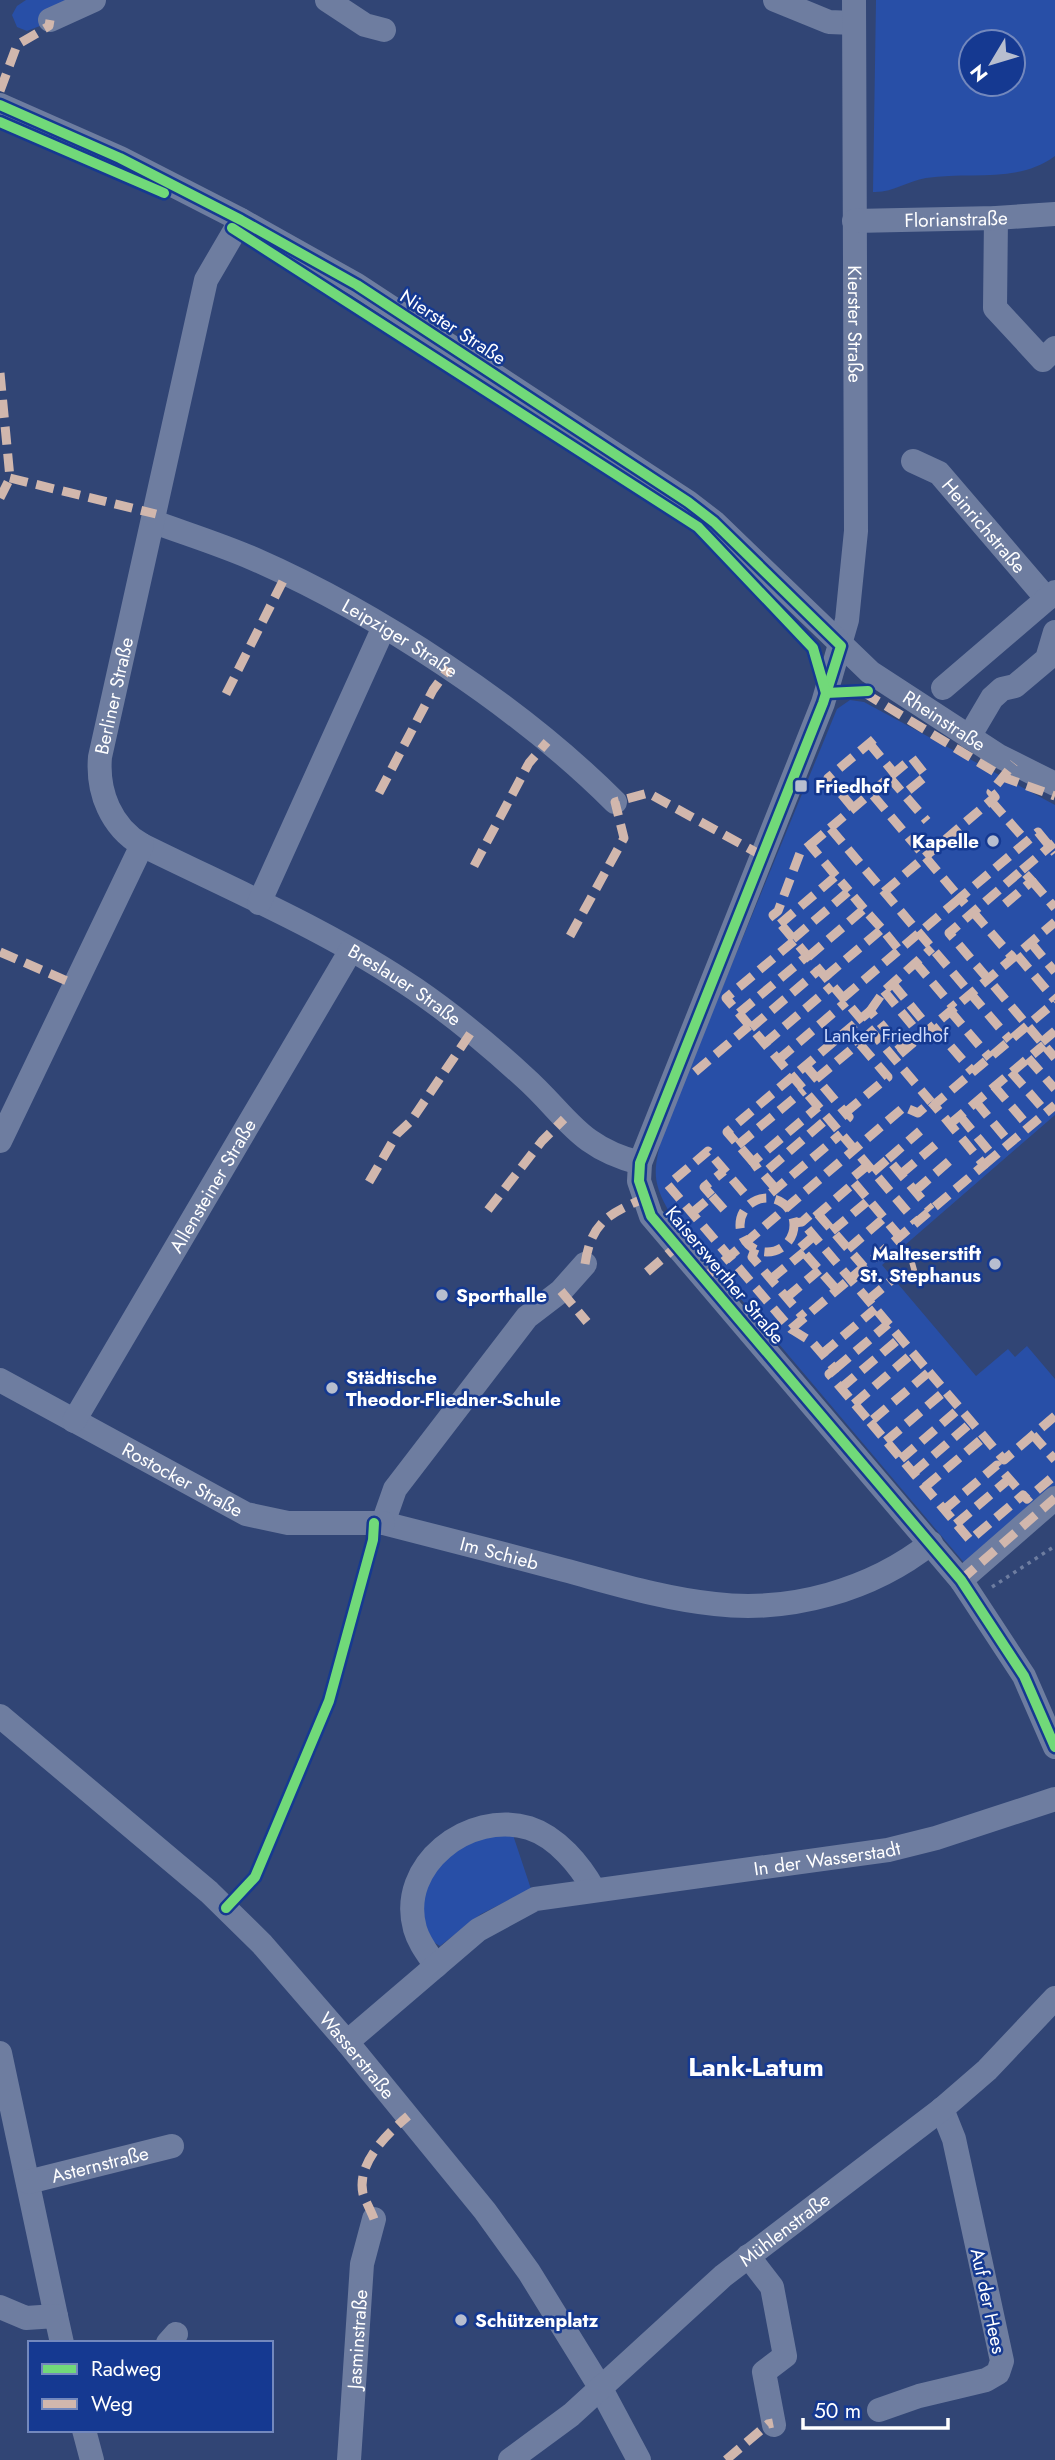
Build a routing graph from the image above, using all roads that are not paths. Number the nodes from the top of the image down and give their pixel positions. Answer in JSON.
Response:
{"nodes":[{"id":1,"x":94,"y":0,"type":"edge"},
{"id":2,"x":327,"y":0,"type":"edge"},
{"id":3,"x":775,"y":0,"type":"edge"},
{"id":4,"x":854,"y":11,"type":"edge"},
{"id":5,"x":50,"y":20,"type":"dead end"},
{"id":6,"x":384,"y":30,"type":"dead end"},
{"id":7,"x":0,"y":105,"type":"edge"},
{"id":8,"x":1055,"y":214,"type":"edge"},
{"id":9,"x":996,"y":218,"type":"junction"},
{"id":10,"x":241,"y":220,"type":"junction"},
{"id":11,"x":854,"y":220,"type":"junction"},
{"id":12,"x":1055,"y":348,"type":"edge"},
{"id":13,"x":913,"y":461,"type":"dead end"},
{"id":14,"x":154,"y":522,"type":"junction"},
{"id":15,"x":1051,"y":595,"type":"edge"},
{"id":16,"x":383,"y":629,"type":"junction"},
{"id":17,"x":1055,"y":632,"type":"edge"},
{"id":18,"x":841,"y":646,"type":"junction"},
{"id":19,"x":1051,"y":664,"type":"edge"},
{"id":20,"x":943,"y":688,"type":"dead end"},
{"id":21,"x":969,"y":737,"type":"junction"},
{"id":22,"x":1055,"y":784,"type":"edge"},
{"id":23,"x":615,"y":802,"type":"dead end"},
{"id":24,"x":142,"y":845,"type":"junction"},
{"id":25,"x":259,"y":903,"type":"junction"},
{"id":26,"x":351,"y":950,"type":"junction"},
{"id":27,"x":0,"y":1142,"type":"edge"},
{"id":28,"x":640,"y":1163,"type":"junction"},
{"id":29,"x":585,"y":1264,"type":"dead end"},
{"id":30,"x":0,"y":1380,"type":"edge"},
{"id":31,"x":74,"y":1421,"type":"junction"},
{"id":32,"x":1055,"y":1498,"type":"edge"},
{"id":33,"x":383,"y":1523,"type":"junction"},
{"id":34,"x":931,"y":1543,"type":"junction"},
{"id":35,"x":968,"y":1589,"type":"junction"},
{"id":36,"x":2,"y":1723,"type":"edge"},
{"id":37,"x":1055,"y":1747,"type":"edge"},
{"id":38,"x":1055,"y":1798,"type":"edge"},
{"id":39,"x":594,"y":1890,"type":"junction"},
{"id":40,"x":436,"y":1966,"type":"junction"},
{"id":41,"x":1055,"y":1998,"type":"edge"},
{"id":42,"x":347,"y":2042,"type":"junction"},
{"id":43,"x":1,"y":2064,"type":"edge"},
{"id":44,"x":942,"y":2109,"type":"junction"},
{"id":45,"x":172,"y":2146,"type":"dead end"},
{"id":46,"x":28,"y":2182,"type":"junction"},
{"id":47,"x":374,"y":2219,"type":"dead end"},
{"id":48,"x":748,"y":2256,"type":"junction"},
{"id":49,"x":0,"y":2307,"type":"edge"},
{"id":50,"x":57,"y":2316,"type":"junction"},
{"id":51,"x":62,"y":2341,"type":"edge"},
{"id":52,"x":600,"y":2387,"type":"junction"},
{"id":53,"x":879,"y":2410,"type":"dead end"},
{"id":54,"x":774,"y":2425,"type":"dead end"},
{"id":55,"x":85,"y":2432,"type":"edge"},
{"id":56,"x":92,"y":2460,"type":"edge"},
{"id":57,"x":349,"y":2460,"type":"edge"},
{"id":58,"x":510,"y":2460,"type":"edge"},
{"id":59,"x":639,"y":2460,"type":"edge"}],
"edges":[{"from":1,"to":5,"type":"street"},
{"from":2,"to":6,"type":"street"},
{"from":3,"to":4,"type":"street"},
{"from":4,"to":11,"type":"street","name":"Kierster Straße"},
{"from":7,"to":10,"type":"street","name":"Nierster Straße"},
{"from":8,"to":9,"type":"street","name":"Florianstraße"},
{"from":9,"to":11,"type":"street","name":"Florianstraße"},
{"from":9,"to":12,"type":"street"},
{"from":10,"to":14,"type":"street","name":"Berliner Straße"},
{"from":10,"to":18,"type":"street","name":"Nierster Straße"},
{"from":11,"to":18,"type":"street","name":"Kierster Straße"},
{"from":13,"to":15,"type":"street","name":"Heinrichstraße"},
{"from":14,"to":16,"type":"street","name":"Leipziger Straße"},
{"from":14,"to":24,"type":"street","name":"Berliner Straße"},
{"from":15,"to":20,"type":"street","name":"Heinrichstraße"},
{"from":16,"to":23,"type":"street","name":"Leipziger Straße"},
{"from":16,"to":25,"type":"street"},
{"from":17,"to":19,"type":"street"},
{"from":18,"to":21,"type":"street","name":"Rheinstraße"},
{"from":18,"to":28,"type":"street","name":"Kaiserswerther Straße"},
{"from":19,"to":21,"type":"street"},
{"from":21,"to":22,"type":"street","name":"Rheinstraße"},
{"from":24,"to":25,"type":"street","name":"Breslauer Straße"},
{"from":24,"to":27,"type":"street"},
{"from":25,"to":26,"type":"street","name":"Breslauer Straße"},
{"from":26,"to":28,"type":"street","name":"Breslauer Straße"},
{"from":26,"to":31,"type":"street","name":"Allensteiner Straße"},
{"from":28,"to":34,"type":"street","name":"Kaiserswerther Straße"},
{"from":29,"to":33,"type":"street"},
{"from":30,"to":31,"type":"street","name":"Rostocker Straße"},
{"from":31,"to":33,"type":"street","name":"Rostocker Straße"},
{"from":32,"to":35,"type":"street"},
{"from":33,"to":34,"type":"street","name":"Im Schieb"},
{"from":34,"to":35,"type":"street","name":"Kaiserswerther Straße"},
{"from":35,"to":37,"type":"street","name":"Kaiserswerther Straße"},
{"from":36,"to":42,"type":"street","name":"Wasserstraße"},
{"from":38,"to":39,"type":"street","name":"In der Wasserstadt"},
{"from":39,"to":40,"type":"street","name":"In der Wasserstadt"},
{"from":39,"to":40,"type":"street"},
{"from":40,"to":42,"type":"street","name":"In der Wasserstadt"},
{"from":41,"to":44,"type":"street","name":"Mühlenstraße"},
{"from":42,"to":52,"type":"street","name":"Wasserstraße"},
{"from":43,"to":46,"type":"street","name":"Asternstraße"},
{"from":44,"to":48,"type":"street","name":"Mühlenstraße"},
{"from":44,"to":53,"type":"street","name":"Auf der Hees"},
{"from":45,"to":46,"type":"street","name":"Asternstraße"},
{"from":46,"to":50,"type":"street","name":"Asternstraße"},
{"from":47,"to":57,"type":"street","name":"Jasminstraße"},
{"from":48,"to":52,"type":"street","name":"Mühlenstraße"},
{"from":48,"to":54,"type":"street"},
{"from":49,"to":50,"type":"street"},
{"from":50,"to":51,"type":"street","name":"Asternstraße"},
{"from":52,"to":58,"type":"street","name":"Mühlenstraße"},
{"from":52,"to":59,"type":"street","name":"Wasserstraße"},
{"from":55,"to":56,"type":"street"}]}
